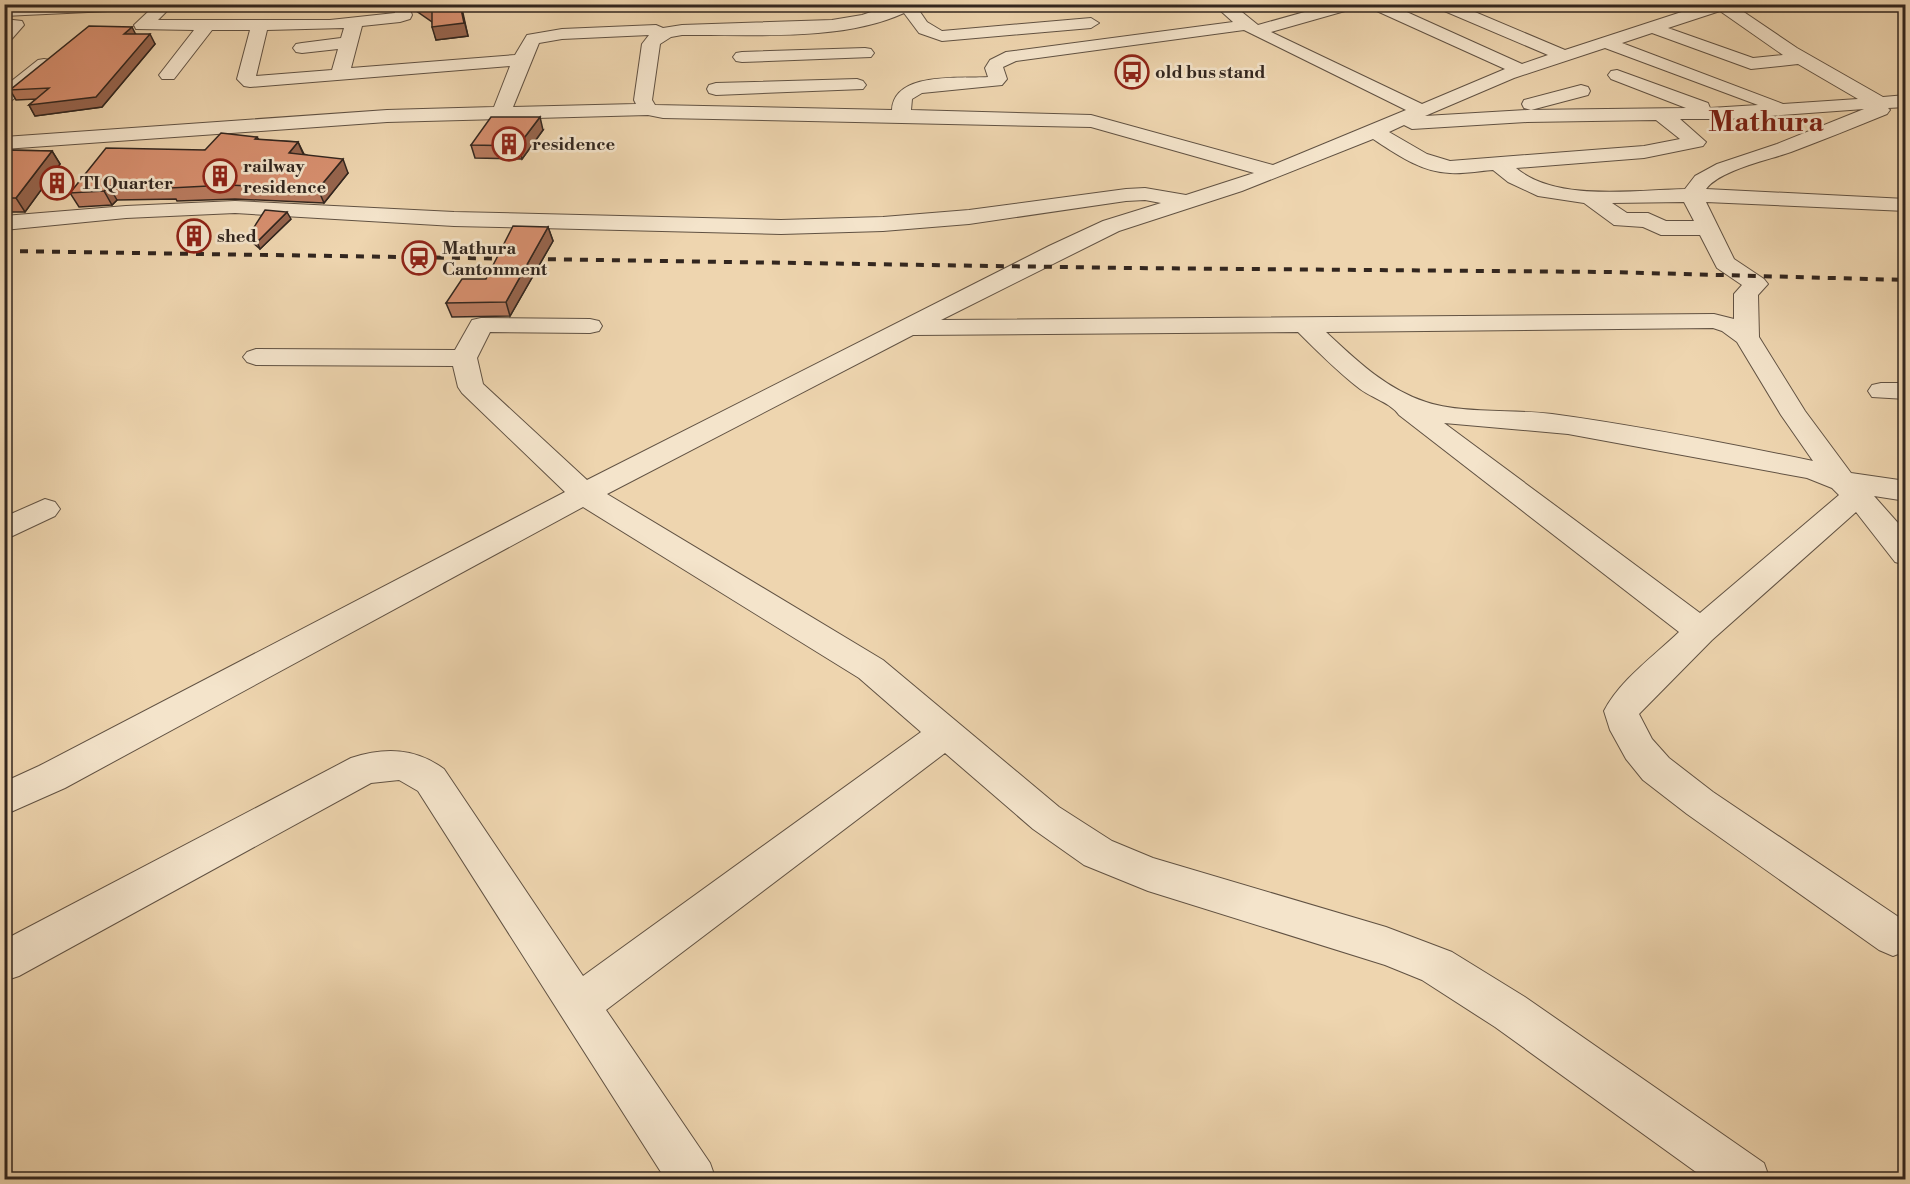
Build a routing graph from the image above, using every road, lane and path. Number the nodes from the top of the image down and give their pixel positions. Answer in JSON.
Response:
{"nodes":[{"id":1,"x":150,"y":4,"type":"edge"},
{"id":2,"x":166,"y":4,"type":"edge"},
{"id":3,"x":297,"y":4,"type":"edge"},
{"id":4,"x":337,"y":4,"type":"edge"},
{"id":5,"x":400,"y":4,"type":"edge"},
{"id":6,"x":1074,"y":4,"type":"edge"},
{"id":7,"x":1221,"y":4,"type":"edge"},
{"id":8,"x":1353,"y":4,"type":"edge"},
{"id":9,"x":1374,"y":4,"type":"edge"},
{"id":10,"x":1441,"y":4,"type":"edge"},
{"id":11,"x":909,"y":5,"type":"edge"},
{"id":12,"x":1723,"y":5,"type":"edge"},
{"id":13,"x":115,"y":7,"type":"junction"},
{"id":14,"x":4,"y":10,"type":"edge"},
{"id":15,"x":650,"y":13,"type":"dead end"},
{"id":16,"x":348,"y":23,"type":"junction"},
{"id":17,"x":1090,"y":23,"type":"junction"},
{"id":18,"x":4,"y":24,"type":"edge"},
{"id":19,"x":95,"y":25,"type":"edge"},
{"id":20,"x":207,"y":25,"type":"junction"},
{"id":21,"x":260,"y":25,"type":"junction"},
{"id":22,"x":305,"y":25,"type":"junction"},
{"id":23,"x":802,"y":26,"type":"junction"},
{"id":24,"x":1651,"y":27,"type":"junction"},
{"id":25,"x":1250,"y":28,"type":"junction"},
{"id":26,"x":657,"y":33,"type":"junction"},
{"id":27,"x":4,"y":37,"type":"edge"},
{"id":28,"x":349,"y":42,"type":"junction"},
{"id":29,"x":1108,"y":43,"type":"junction"},
{"id":30,"x":1607,"y":43,"type":"junction"},
{"id":31,"x":302,"y":48,"type":"dead end"},
{"id":32,"x":865,"y":53,"type":"dead end"},
{"id":33,"x":57,"y":54,"type":"edge"},
{"id":34,"x":806,"y":55,"type":"junction"},
{"id":35,"x":1564,"y":56,"type":"junction"},
{"id":36,"x":742,"y":57,"type":"dead end"},
{"id":37,"x":1801,"y":58,"type":"junction"},
{"id":38,"x":522,"y":60,"type":"junction"},
{"id":39,"x":342,"y":68,"type":"junction"},
{"id":40,"x":1521,"y":70,"type":"junction"},
{"id":41,"x":168,"y":75,"type":"dead end"},
{"id":42,"x":1617,"y":75,"type":"dead end"},
{"id":43,"x":281,"y":81,"type":"junction"},
{"id":44,"x":857,"y":85,"type":"dead end"},
{"id":45,"x":809,"y":86,"type":"junction"},
{"id":46,"x":716,"y":89,"type":"dead end"},
{"id":47,"x":1469,"y":91,"type":"junction"},
{"id":48,"x":1581,"y":91,"type":"dead end"},
{"id":49,"x":4,"y":97,"type":"edge"},
{"id":50,"x":1904,"y":101,"type":"edge"},
{"id":51,"x":1878,"y":102,"type":"junction"},
{"id":52,"x":648,"y":109,"type":"junction"},
{"id":53,"x":1785,"y":109,"type":"junction"},
{"id":54,"x":269,"y":111,"type":"junction"},
{"id":55,"x":1423,"y":111,"type":"junction"},
{"id":56,"x":502,"y":112,"type":"junction"},
{"id":57,"x":1713,"y":112,"type":"junction"},
{"id":58,"x":1661,"y":114,"type":"junction"},
{"id":59,"x":901,"y":116,"type":"junction"},
{"id":60,"x":1383,"y":128,"type":"junction"},
{"id":61,"x":4,"y":143,"type":"edge"},
{"id":62,"x":1496,"y":162,"type":"junction"},
{"id":63,"x":1274,"y":172,"type":"junction"},
{"id":64,"x":1695,"y":195,"type":"junction"},
{"id":65,"x":1590,"y":197,"type":"junction"},
{"id":66,"x":1186,"y":202,"type":"junction"},
{"id":67,"x":1905,"y":205,"type":"edge"},
{"id":68,"x":4,"y":224,"type":"edge"},
{"id":69,"x":1707,"y":228,"type":"junction"},
{"id":70,"x":590,"y":326,"type":"dead end"},
{"id":71,"x":1306,"y":326,"type":"junction"},
{"id":72,"x":908,"y":328,"type":"junction"},
{"id":73,"x":1747,"y":337,"type":"junction"},
{"id":74,"x":256,"y":357,"type":"dead end"},
{"id":75,"x":464,"y":358,"type":"junction"},
{"id":76,"x":1393,"y":397,"type":"junction"},
{"id":77,"x":1848,"y":489,"type":"junction"},
{"id":78,"x":1905,"y":491,"type":"edge"},
{"id":79,"x":584,"y":494,"type":"junction"},
{"id":80,"x":45,"y":509,"type":"dead end"},
{"id":81,"x":4,"y":530,"type":"edge"},
{"id":82,"x":1905,"y":554,"type":"edge"},
{"id":83,"x":1701,"y":632,"type":"junction"},
{"id":84,"x":946,"y":733,"type":"junction"},
{"id":85,"x":4,"y":799,"type":"edge"},
{"id":86,"x":1893,"y":937,"type":"dead end"},
{"id":87,"x":4,"y":962,"type":"edge"},
{"id":88,"x":579,"y":1004,"type":"junction"},
{"id":89,"x":693,"y":1179,"type":"edge"},
{"id":90,"x":1747,"y":1179,"type":"edge"}],
"edges":[{"from":1,"to":13,"type":"street"},
{"from":2,"to":20,"type":"street"},
{"from":3,"to":22,"type":"street"},
{"from":4,"to":16,"type":"street"},
{"from":5,"to":16,"type":"street"},
{"from":6,"to":17,"type":"street"},
{"from":7,"to":25,"type":"street"},
{"from":8,"to":25,"type":"street"},
{"from":9,"to":40,"type":"street"},
{"from":10,"to":35,"type":"street"},
{"from":11,"to":17,"type":"street"},
{"from":11,"to":23,"type":"street"},
{"from":12,"to":24,"type":"street"},
{"from":12,"to":37,"type":"street"},
{"from":13,"to":14,"type":"street"},
{"from":13,"to":19,"type":"street"},
{"from":15,"to":26,"type":"street"},
{"from":16,"to":22,"type":"street"},
{"from":16,"to":28,"type":"street"},
{"from":17,"to":29,"type":"street"},
{"from":18,"to":27,"type":"street"},
{"from":20,"to":21,"type":"street"},
{"from":20,"to":41,"type":"street"},
{"from":21,"to":22,"type":"street"},
{"from":21,"to":43,"type":"street"},
{"from":23,"to":26,"type":"street"},
{"from":23,"to":34,"type":"street"},
{"from":24,"to":30,"type":"street"},
{"from":24,"to":37,"type":"street"},
{"from":25,"to":29,"type":"street"},
{"from":25,"to":55,"type":"street"},
{"from":26,"to":38,"type":"street"},
{"from":26,"to":52,"type":"street"},
{"from":28,"to":31,"type":"street"},
{"from":28,"to":39,"type":"street"},
{"from":29,"to":59,"type":"street"},
{"from":30,"to":35,"type":"street"},
{"from":30,"to":53,"type":"street"},
{"from":32,"to":34,"type":"street"},
{"from":33,"to":49,"type":"street"},
{"from":34,"to":36,"type":"street"},
{"from":34,"to":45,"type":"street"},
{"from":35,"to":40,"type":"street"},
{"from":37,"to":51,"type":"street"},
{"from":38,"to":39,"type":"street"},
{"from":38,"to":56,"type":"street"},
{"from":39,"to":43,"type":"street"},
{"from":40,"to":47,"type":"street"},
{"from":42,"to":57,"type":"street"},
{"from":43,"to":54,"type":"street"},
{"from":44,"to":45,"type":"street"},
{"from":45,"to":46,"type":"street"},
{"from":47,"to":48,"type":"street"},
{"from":47,"to":55,"type":"street"},
{"from":50,"to":51,"type":"street"},
{"from":50,"to":64,"type":"street"},
{"from":51,"to":53,"type":"street"},
{"from":52,"to":56,"type":"street"},
{"from":52,"to":59,"type":"street"},
{"from":53,"to":57,"type":"street"},
{"from":54,"to":56,"type":"street"},
{"from":54,"to":61,"type":"street"},
{"from":55,"to":60,"type":"street"},
{"from":57,"to":58,"type":"street"},
{"from":58,"to":60,"type":"street"},
{"from":58,"to":62,"type":"street"},
{"from":59,"to":63,"type":"street"},
{"from":60,"to":62,"type":"street"},
{"from":60,"to":63,"type":"street"},
{"from":62,"to":65,"type":"street"},
{"from":63,"to":66,"type":"street"},
{"from":64,"to":65,"type":"street"},
{"from":64,"to":67,"type":"street"},
{"from":64,"to":69,"type":"street"},
{"from":65,"to":69,"type":"street"},
{"from":66,"to":68,"type":"street"},
{"from":66,"to":72,"type":"street"},
{"from":69,"to":73,"type":"street"},
{"from":70,"to":75,"type":"street"},
{"from":71,"to":72,"type":"street"},
{"from":71,"to":73,"type":"street"},
{"from":71,"to":76,"type":"street"},
{"from":72,"to":79,"type":"street"},
{"from":73,"to":77,"type":"street"},
{"from":74,"to":75,"type":"street"},
{"from":75,"to":79,"type":"street"},
{"from":76,"to":77,"type":"street"},
{"from":76,"to":83,"type":"street"},
{"from":77,"to":78,"type":"street"},
{"from":77,"to":82,"type":"street"},
{"from":77,"to":83,"type":"street"},
{"from":79,"to":84,"type":"street"},
{"from":79,"to":85,"type":"street"},
{"from":80,"to":81,"type":"street"},
{"from":83,"to":86,"type":"street"},
{"from":84,"to":88,"type":"street"},
{"from":84,"to":90,"type":"street"},
{"from":87,"to":88,"type":"street"},
{"from":88,"to":89,"type":"street"}]}
